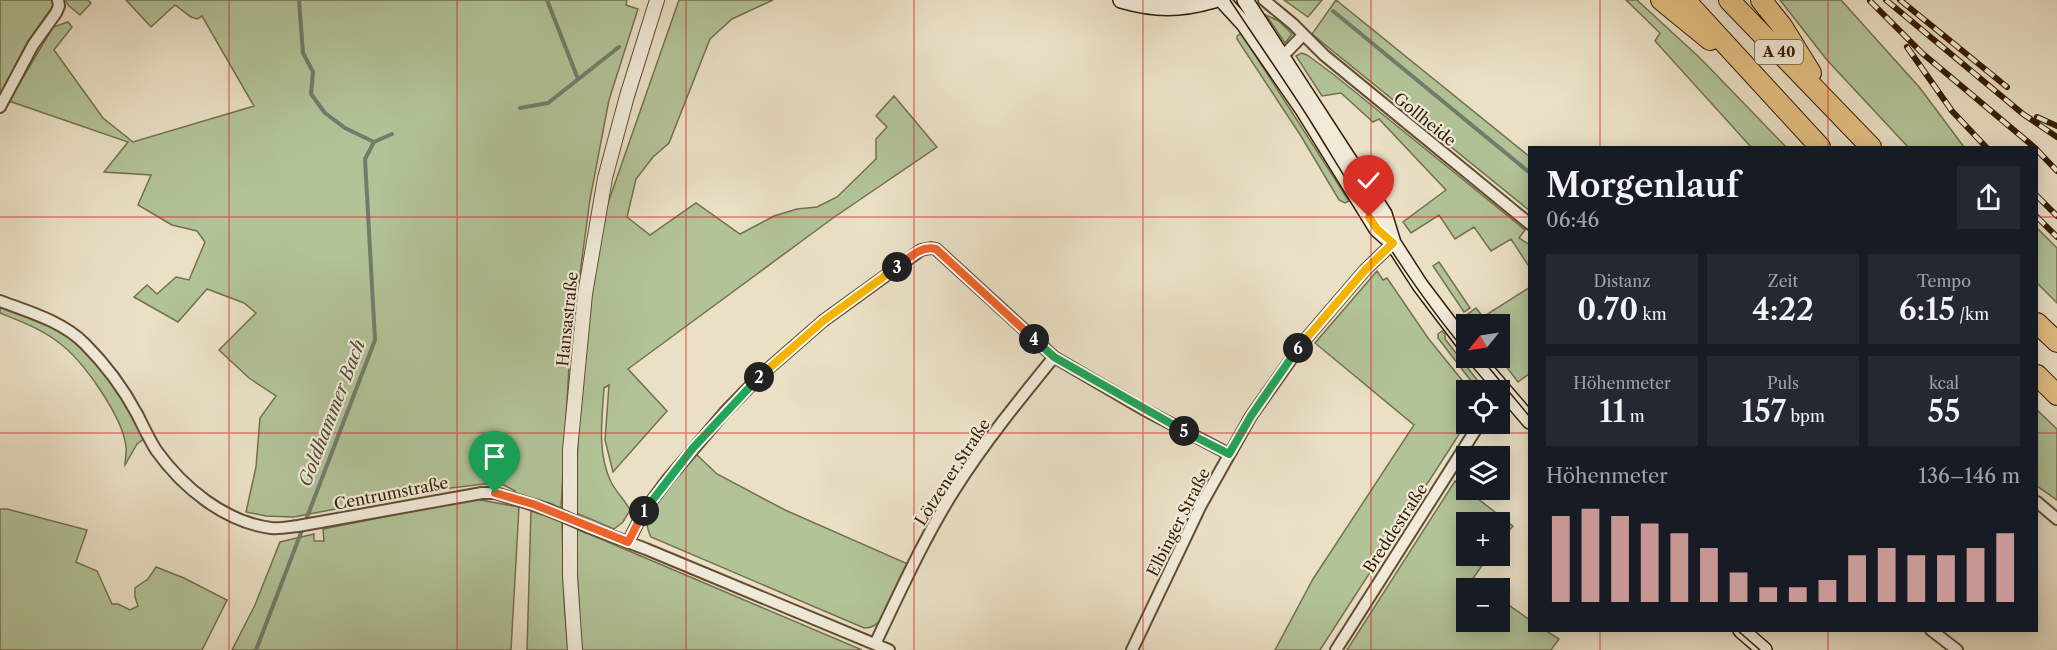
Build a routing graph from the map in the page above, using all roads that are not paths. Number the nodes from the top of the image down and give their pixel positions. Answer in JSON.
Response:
{"nodes":[{"id":1,"x":58,"y":0,"type":"edge"},
{"id":2,"x":657,"y":0,"type":"edge"},
{"id":3,"x":1121,"y":0,"type":"edge"},
{"id":4,"x":1214,"y":0,"type":"edge"},
{"id":5,"x":1222,"y":0,"type":"edge"},
{"id":6,"x":1245,"y":0,"type":"edge"},
{"id":7,"x":1264,"y":0,"type":"edge"},
{"id":8,"x":1661,"y":0,"type":"edge"},
{"id":9,"x":1686,"y":0,"type":"edge"},
{"id":10,"x":1728,"y":0,"type":"edge"},
{"id":11,"x":1761,"y":0,"type":"edge"},
{"id":12,"x":1303,"y":36,"type":"junction"},
{"id":13,"x":1282,"y":57,"type":"junction"},
{"id":14,"x":1744,"y":65,"type":"junction"},
{"id":15,"x":1830,"y":104,"type":"junction"},
{"id":16,"x":0,"y":107,"type":"edge"},
{"id":17,"x":1819,"y":146,"type":"edge"},
{"id":18,"x":1870,"y":146,"type":"edge"},
{"id":19,"x":1528,"y":222,"type":"edge"},
{"id":20,"x":1393,"y":243,"type":"junction"},
{"id":21,"x":0,"y":301,"type":"edge"},
{"id":22,"x":2038,"y":324,"type":"edge"},
{"id":23,"x":1456,"y":332,"type":"edge"},
{"id":24,"x":2057,"y":342,"type":"edge"},
{"id":25,"x":1054,"y":357,"type":"junction"},
{"id":26,"x":2038,"y":376,"type":"edge"},
{"id":27,"x":2057,"y":395,"type":"edge"},
{"id":28,"x":1510,"y":402,"type":"edge"},
{"id":29,"x":1528,"y":419,"type":"edge"},
{"id":30,"x":1473,"y":434,"type":"edge"},
{"id":31,"x":1229,"y":454,"type":"junction"},
{"id":32,"x":2038,"y":503,"type":"edge"},
{"id":33,"x":2057,"y":519,"type":"edge"},
{"id":34,"x":628,"y":542,"type":"junction"},
{"id":35,"x":1743,"y":632,"type":"edge"},
{"id":36,"x":1934,"y":632,"type":"edge"},
{"id":37,"x":875,"y":644,"type":"junction"},
{"id":38,"x":575,"y":650,"type":"edge"},
{"id":39,"x":889,"y":650,"type":"edge"},
{"id":40,"x":1132,"y":650,"type":"edge"},
{"id":41,"x":1336,"y":650,"type":"edge"},
{"id":42,"x":1764,"y":650,"type":"edge"},
{"id":43,"x":1957,"y":650,"type":"edge"}],
"edges":[{"from":1,"to":16,"type":"street"},
{"from":2,"to":38,"type":"street","name":"Hansastraße"},
{"from":3,"to":4,"type":"main road"},
{"from":5,"to":20,"type":"main road"},
{"from":6,"to":13,"type":"main road"},
{"from":7,"to":12,"type":"street","name":"Gollheide"},
{"from":8,"to":14,"type":"highway"},
{"from":9,"to":14,"type":"highway","number":"A 40"},
{"from":10,"to":15,"type":"highway","number":"A 40"},
{"from":11,"to":15,"type":"highway"},
{"from":12,"to":13,"type":"street"},
{"from":12,"to":19,"type":"street","name":"Gollheide"},
{"from":13,"to":20,"type":"main road"},
{"from":14,"to":17,"type":"highway","number":"A 40"},
{"from":15,"to":18,"type":"highway","number":"A 40"},
{"from":20,"to":23,"type":"main road"},
{"from":20,"to":31,"type":"street","name":"Elbinger Straße"},
{"from":21,"to":34,"type":"street","name":"Centrumstraße","bridge":true},
{"from":22,"to":24,"type":"highway"},
{"from":25,"to":31,"type":"street"},
{"from":25,"to":34,"type":"street"},
{"from":25,"to":37,"type":"street","name":"Lötzener Straße"},
{"from":26,"to":27,"type":"highway"},
{"from":28,"to":29,"type":"main road"},
{"from":30,"to":41,"type":"street","name":"Breddestraße"},
{"from":31,"to":40,"type":"street","name":"Elbinger Straße"},
{"from":32,"to":33,"type":"street"},
{"from":34,"to":37,"type":"street","name":"Centrumstraße"},
{"from":35,"to":42,"type":"main road"},
{"from":36,"to":43,"type":"street"},
{"from":37,"to":39,"type":"street","name":"Centrumstraße"}]}
